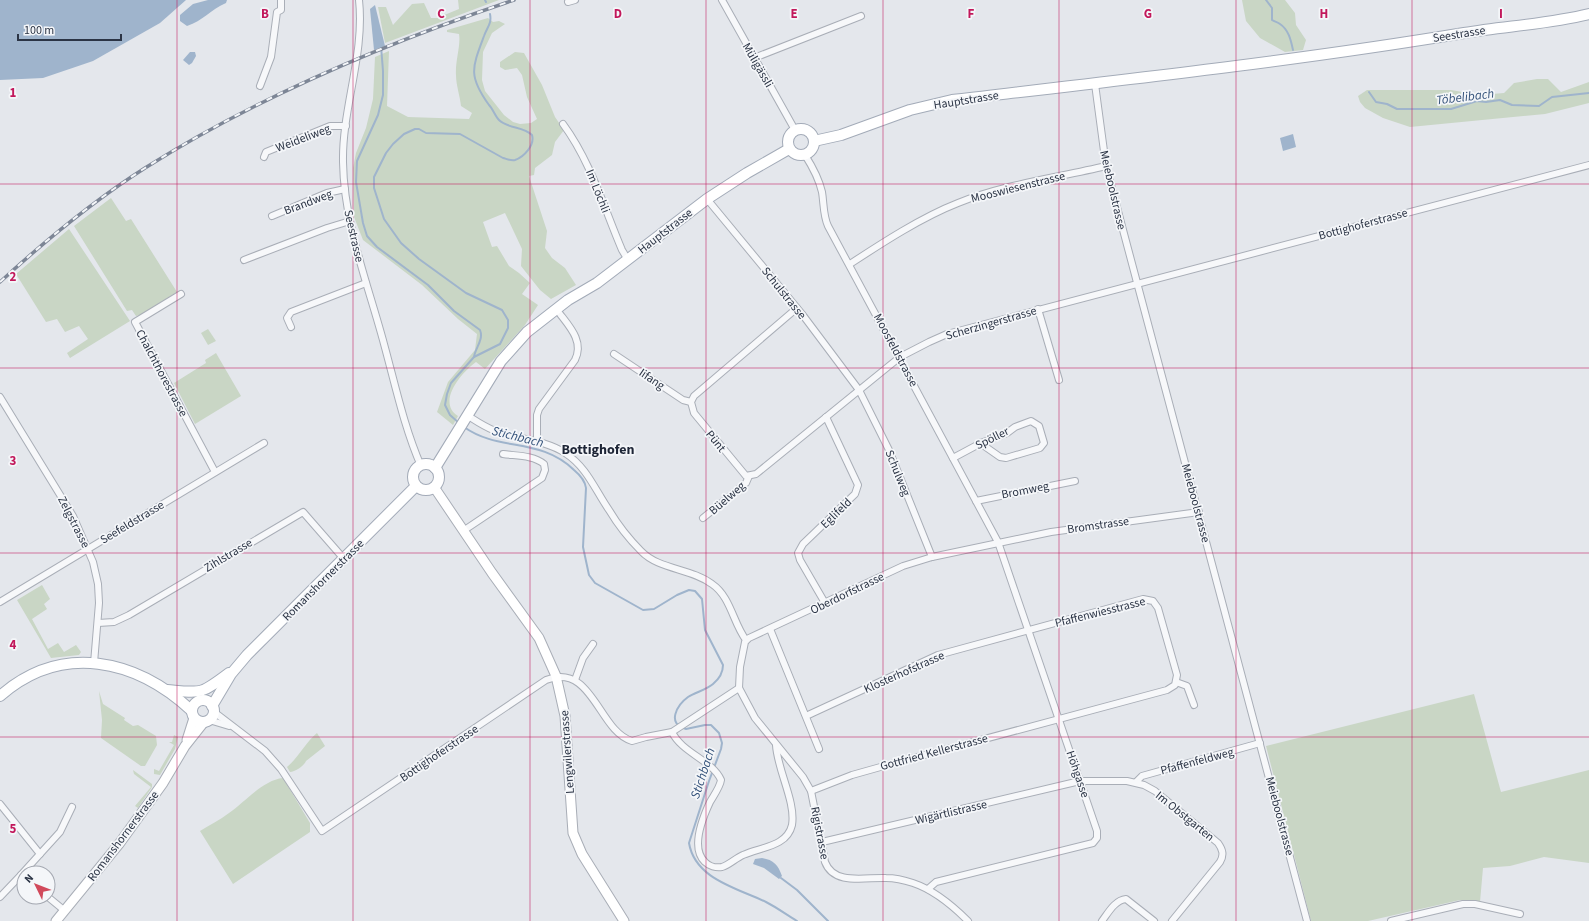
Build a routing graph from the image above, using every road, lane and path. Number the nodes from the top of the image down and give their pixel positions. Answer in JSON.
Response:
{"nodes":[{"id":1,"x":281,"y":0,"type":"edge"},
{"id":2,"x":359,"y":0,"type":"edge"},
{"id":3,"x":722,"y":0,"type":"edge"},
{"id":4,"x":1589,"y":14,"type":"edge"},
{"id":5,"x":861,"y":16,"type":"dead end"},
{"id":6,"x":754,"y":58,"type":"junction"},
{"id":7,"x":1122,"y":79,"type":"joint"},
{"id":8,"x":1095,"y":84,"type":"junction"},
{"id":9,"x":260,"y":86,"type":"dead end"},
{"id":10,"x":564,"y":124,"type":"dead end"},
{"id":11,"x":346,"y":126,"type":"junction"},
{"id":12,"x":794,"y":130,"type":"junction"},
{"id":13,"x":814,"y":141,"type":"junction"},
{"id":14,"x":790,"y":149,"type":"junction"},
{"id":15,"x":805,"y":155,"type":"junction"},
{"id":16,"x":264,"y":156,"type":"dead end"},
{"id":17,"x":1589,"y":165,"type":"edge"},
{"id":18,"x":1106,"y":166,"type":"junction"},
{"id":19,"x":344,"y":189,"type":"junction"},
{"id":20,"x":707,"y":199,"type":"junction"},
{"id":21,"x":272,"y":216,"type":"dead end"},
{"id":22,"x":350,"y":221,"type":"junction"},
{"id":23,"x":244,"y":260,"type":"dead end"},
{"id":24,"x":628,"y":260,"type":"junction"},
{"id":25,"x":850,"y":264,"type":"junction"},
{"id":26,"x":366,"y":282,"type":"junction"},
{"id":27,"x":1136,"y":283,"type":"junction"},
{"id":28,"x":584,"y":292,"type":"junction"},
{"id":29,"x":181,"y":294,"type":"dead end"},
{"id":30,"x":797,"y":308,"type":"junction"},
{"id":31,"x":1038,"y":309,"type":"junction"},
{"id":32,"x":560,"y":314,"type":"junction"},
{"id":33,"x":291,"y":327,"type":"dead end"},
{"id":34,"x":614,"y":354,"type":"dead end"},
{"id":35,"x":900,"y":357,"type":"junction"},
{"id":36,"x":491,"y":377,"type":"junction"},
{"id":37,"x":1059,"y":380,"type":"dead end"},
{"id":38,"x":859,"y":390,"type":"junction"},
{"id":39,"x":0,"y":397,"type":"edge"},
{"id":40,"x":691,"y":402,"type":"junction"},
{"id":41,"x":826,"y":417,"type":"junction"},
{"id":42,"x":466,"y":418,"type":"junction"},
{"id":43,"x":537,"y":441,"type":"junction"},
{"id":44,"x":264,"y":443,"type":"dead end"},
{"id":45,"x":980,"y":443,"type":"junction"},
{"id":46,"x":503,"y":454,"type":"dead end"},
{"id":47,"x":954,"y":458,"type":"junction"},
{"id":48,"x":421,"y":466,"type":"junction"},
{"id":49,"x":434,"y":468,"type":"junction"},
{"id":50,"x":215,"y":472,"type":"junction"},
{"id":51,"x":749,"y":476,"type":"junction"},
{"id":52,"x":1074,"y":481,"type":"dead end"},
{"id":53,"x":416,"y":486,"type":"junction"},
{"id":54,"x":434,"y":488,"type":"junction"},
{"id":55,"x":976,"y":501,"type":"junction"},
{"id":56,"x":1199,"y":512,"type":"junction"},
{"id":57,"x":703,"y":518,"type":"dead end"},
{"id":58,"x":463,"y":531,"type":"junction"},
{"id":59,"x":998,"y":542,"type":"junction"},
{"id":60,"x":88,"y":548,"type":"junction"},
{"id":61,"x":932,"y":558,"type":"junction"},
{"id":62,"x":344,"y":559,"type":"junction"},
{"id":63,"x":0,"y":602,"type":"edge"},
{"id":64,"x":825,"y":603,"type":"junction"},
{"id":65,"x":98,"y":623,"type":"junction"},
{"id":66,"x":770,"y":629,"type":"junction"},
{"id":67,"x":1028,"y":630,"type":"junction"},
{"id":68,"x":746,"y":640,"type":"junction"},
{"id":69,"x":593,"y":644,"type":"dead end"},
{"id":70,"x":94,"y":663,"type":"junction"},
{"id":71,"x":232,"y":672,"type":"junction"},
{"id":72,"x":556,"y":676,"type":"junction"},
{"id":73,"x":575,"y":680,"type":"junction"},
{"id":74,"x":1176,"y":682,"type":"junction"},
{"id":75,"x":739,"y":688,"type":"junction"},
{"id":76,"x":171,"y":692,"type":"junction"},
{"id":77,"x":0,"y":696,"type":"edge"},
{"id":78,"x":1194,"y":705,"type":"dead end"},
{"id":79,"x":203,"y":711,"type":"junction"},
{"id":80,"x":806,"y":716,"type":"junction"},
{"id":81,"x":1058,"y":719,"type":"junction"},
{"id":82,"x":236,"y":729,"type":"junction"},
{"id":83,"x":675,"y":731,"type":"junction"},
{"id":84,"x":1260,"y":743,"type":"junction"},
{"id":85,"x":776,"y":745,"type":"junction"},
{"id":86,"x":819,"y":749,"type":"dead end"},
{"id":87,"x":1080,"y":781,"type":"junction"},
{"id":88,"x":1136,"y":782,"type":"junction"},
{"id":89,"x":811,"y":791,"type":"junction"},
{"id":90,"x":0,"y":804,"type":"edge"},
{"id":91,"x":72,"y":807,"type":"dead end"},
{"id":92,"x":822,"y":842,"type":"junction"},
{"id":93,"x":40,"y":854,"type":"junction"},
{"id":94,"x":31,"y":865,"type":"edge"},
{"id":95,"x":16,"y":881,"type":"edge"},
{"id":96,"x":928,"y":889,"type":"junction"},
{"id":97,"x":0,"y":896,"type":"edge"},
{"id":98,"x":56,"y":904,"type":"edge"},
{"id":99,"x":65,"y":911,"type":"junction"},
{"id":100,"x":1520,"y":914,"type":"dead end"},
{"id":101,"x":56,"y":921,"type":"edge"},
{"id":102,"x":624,"y":921,"type":"edge"},
{"id":103,"x":968,"y":921,"type":"edge"},
{"id":104,"x":1102,"y":921,"type":"edge"},
{"id":105,"x":1154,"y":921,"type":"edge"},
{"id":106,"x":1172,"y":921,"type":"edge"},
{"id":107,"x":1307,"y":921,"type":"edge"},
{"id":108,"x":1391,"y":921,"type":"edge"}],
"edges":[{"from":1,"to":9,"type":"street"},
{"from":2,"to":11,"type":"street","name":"Seestrasse"},
{"from":3,"to":6,"type":"street","name":"Müligässli"},
{"from":4,"to":7,"type":"main road","name":"Seestrasse"},
{"from":5,"to":6,"type":"street"},
{"from":6,"to":12,"type":"street","name":"Müligässli"},
{"from":7,"to":8,"type":"main road","name":"Hauptstrasse"},
{"from":8,"to":13,"type":"main road","name":"Hauptstrasse"},
{"from":8,"to":18,"type":"street","name":"Meieboolstrasse"},
{"from":10,"to":24,"type":"street","name":"Im Löchli"},
{"from":11,"to":16,"type":"street","name":"Weideliweg"},
{"from":11,"to":19,"type":"street","name":"Seestrasse"},
{"from":12,"to":13,"type":"main road"},
{"from":12,"to":14,"type":"main road"},
{"from":13,"to":15,"type":"main road"},
{"from":14,"to":15,"type":"main road"},
{"from":14,"to":20,"type":"main road","name":"Hauptstrasse"},
{"from":15,"to":25,"type":"street","name":"Moosfeldstrasse"},
{"from":17,"to":27,"type":"street","name":"Bottighoferstrasse"},
{"from":18,"to":25,"type":"street","name":"Mooswiesenstrasse"},
{"from":18,"to":27,"type":"street","name":"Meieboolstrasse"},
{"from":19,"to":21,"type":"street","name":"Brandweg"},
{"from":19,"to":22,"type":"street","name":"Seestrasse"},
{"from":20,"to":24,"type":"main road","name":"Hauptstrasse"},
{"from":20,"to":30,"type":"street","name":"Schulstrasse"},
{"from":22,"to":23,"type":"street"},
{"from":22,"to":26,"type":"street","name":"Seestrasse"},
{"from":24,"to":28,"type":"main road","name":"Hauptstrasse"},
{"from":25,"to":35,"type":"street","name":"Moosfeldstrasse"},
{"from":26,"to":33,"type":"street"},
{"from":26,"to":48,"type":"street","name":"Seestrasse"},
{"from":27,"to":31,"type":"street","name":"Scherzingerstrasse"},
{"from":27,"to":56,"type":"street","name":"Meieboolstrasse"},
{"from":28,"to":32,"type":"main road","name":"Hauptstrasse"},
{"from":28,"to":36,"type":"main road","name":"Hauptstrasse"},
{"from":29,"to":50,"type":"street","name":"Chalchthorestrasse"},
{"from":30,"to":38,"type":"street","name":"Schulstrasse"},
{"from":30,"to":40,"type":"street"},
{"from":31,"to":35,"type":"street","name":"Scherzingerstrasse"},
{"from":31,"to":37,"type":"street"},
{"from":32,"to":36,"type":"main road","name":"Hauptstrasse"},
{"from":32,"to":43,"type":"street"},
{"from":34,"to":40,"type":"street","name":"Iifang"},
{"from":35,"to":38,"type":"street","name":"Scherzingerstrasse"},
{"from":35,"to":47,"type":"street","name":"Moosfeldstrasse"},
{"from":36,"to":42,"type":"main road","name":"Hauptstrasse"},
{"from":38,"to":41,"type":"street"},
{"from":38,"to":61,"type":"street","name":"Schulweg"},
{"from":39,"to":60,"type":"street","name":"Zelgstrasse"},
{"from":40,"to":51,"type":"street","name":"Pünt"},
{"from":41,"to":51,"type":"street"},
{"from":41,"to":64,"type":"street","name":"Eglifeld"},
{"from":42,"to":43,"type":"street"},
{"from":42,"to":49,"type":"main road","name":"Hauptstrasse"},
{"from":43,"to":68,"type":"street"},
{"from":44,"to":50,"type":"street","name":"Seefeldstrasse"},
{"from":45,"to":45,"type":"street","name":"Spöller"},
{"from":45,"to":47,"type":"street","name":"Spöller"},
{"from":46,"to":58,"type":"street"},
{"from":47,"to":55,"type":"street","name":"Moosfeldstrasse"},
{"from":48,"to":49,"type":"main road"},
{"from":48,"to":53,"type":"main road"},
{"from":49,"to":54,"type":"main road"},
{"from":50,"to":60,"type":"street","name":"Seefeldstrasse"},
{"from":51,"to":57,"type":"street","name":"Büelweg"},
{"from":52,"to":55,"type":"street","name":"Bromweg"},
{"from":53,"to":54,"type":"main road"},
{"from":53,"to":62,"type":"main road","name":"Romanshornerstrasse"},
{"from":54,"to":58,"type":"street","name":"Lengwilerstrasse"},
{"from":55,"to":59,"type":"street","name":"Moosfeldstrasse"},
{"from":56,"to":59,"type":"street","name":"Bromstrasse"},
{"from":56,"to":84,"type":"street","name":"Meieboolstrasse"},
{"from":58,"to":72,"type":"street","name":"Lengwilerstrasse"},
{"from":59,"to":61,"type":"street","name":"Oberdorfstrasse"},
{"from":59,"to":67,"type":"street","name":"Höhgasse"},
{"from":60,"to":63,"type":"street","name":"Seefeldstrasse"},
{"from":60,"to":65,"type":"street","name":"Zelgstrasse"},
{"from":61,"to":64,"type":"street","name":"Oberdorfstrasse"},
{"from":62,"to":65,"type":"street","name":"Zihlstrasse"},
{"from":62,"to":71,"type":"main road","name":"Romanshornerstrasse"},
{"from":64,"to":66,"type":"street","name":"Oberdorfstrasse"},
{"from":65,"to":70,"type":"street","name":"Zelgstrasse"},
{"from":66,"to":68,"type":"street","name":"Oberdorfstrasse"},
{"from":66,"to":80,"type":"street"},
{"from":67,"to":74,"type":"street","name":"Pfaffenwiesstrasse"},
{"from":67,"to":80,"type":"street","name":"Klosterhofstrasse"},
{"from":67,"to":81,"type":"street","name":"Höhgasse"},
{"from":68,"to":75,"type":"street"},
{"from":69,"to":73,"type":"street"},
{"from":70,"to":76,"type":"main road"},
{"from":70,"to":77,"type":"main road"},
{"from":71,"to":76,"type":"main road"},
{"from":71,"to":79,"type":"main road","name":"Romanshornerstrasse"},
{"from":72,"to":73,"type":"street"},
{"from":72,"to":82,"type":"street","name":"Bottighoferstrasse"},
{"from":72,"to":102,"type":"street","name":"Lengwilerstrasse"},
{"from":73,"to":83,"type":"street"},
{"from":74,"to":78,"type":"street"},
{"from":74,"to":81,"type":"street"},
{"from":75,"to":83,"type":"street"},
{"from":75,"to":85,"type":"street","name":"Rigistrasse"},
{"from":76,"to":79,"type":"main road"},
{"from":79,"to":82,"type":"street"},
{"from":79,"to":82,"type":"street"},
{"from":79,"to":99,"type":"street","name":"Romanshornerstrasse"},
{"from":80,"to":86,"type":"street"},
{"from":81,"to":87,"type":"street","name":"Höhgasse"},
{"from":81,"to":89,"type":"street","name":"Gottfried Kellerstrasse"},
{"from":83,"to":85,"type":"street"},
{"from":84,"to":88,"type":"street","name":"Pfaffenfeldweg"},
{"from":84,"to":107,"type":"street","name":"Meieboolstrasse"},
{"from":85,"to":89,"type":"street","name":"Rigistrasse"},
{"from":87,"to":88,"type":"street","name":"Im Obstgarten"},
{"from":87,"to":92,"type":"street","name":"Wigärtlistrasse"},
{"from":87,"to":96,"type":"street","name":"Höhgasse"},
{"from":88,"to":106,"type":"street","name":"Im Obstgarten"},
{"from":89,"to":92,"type":"street","name":"Rigistrasse"},
{"from":90,"to":93,"type":"street"},
{"from":91,"to":93,"type":"street"},
{"from":92,"to":96,"type":"street","name":"Rigistrasse"},
{"from":93,"to":94,"type":"street"},
{"from":95,"to":97,"type":"street"},
{"from":96,"to":103,"type":"street","name":"Rigistrasse"},
{"from":98,"to":99,"type":"street"},
{"from":99,"to":101,"type":"street","name":"Romanshornerstrasse"},
{"from":100,"to":108,"type":"street"},
{"from":104,"to":105,"type":"street"}]}
